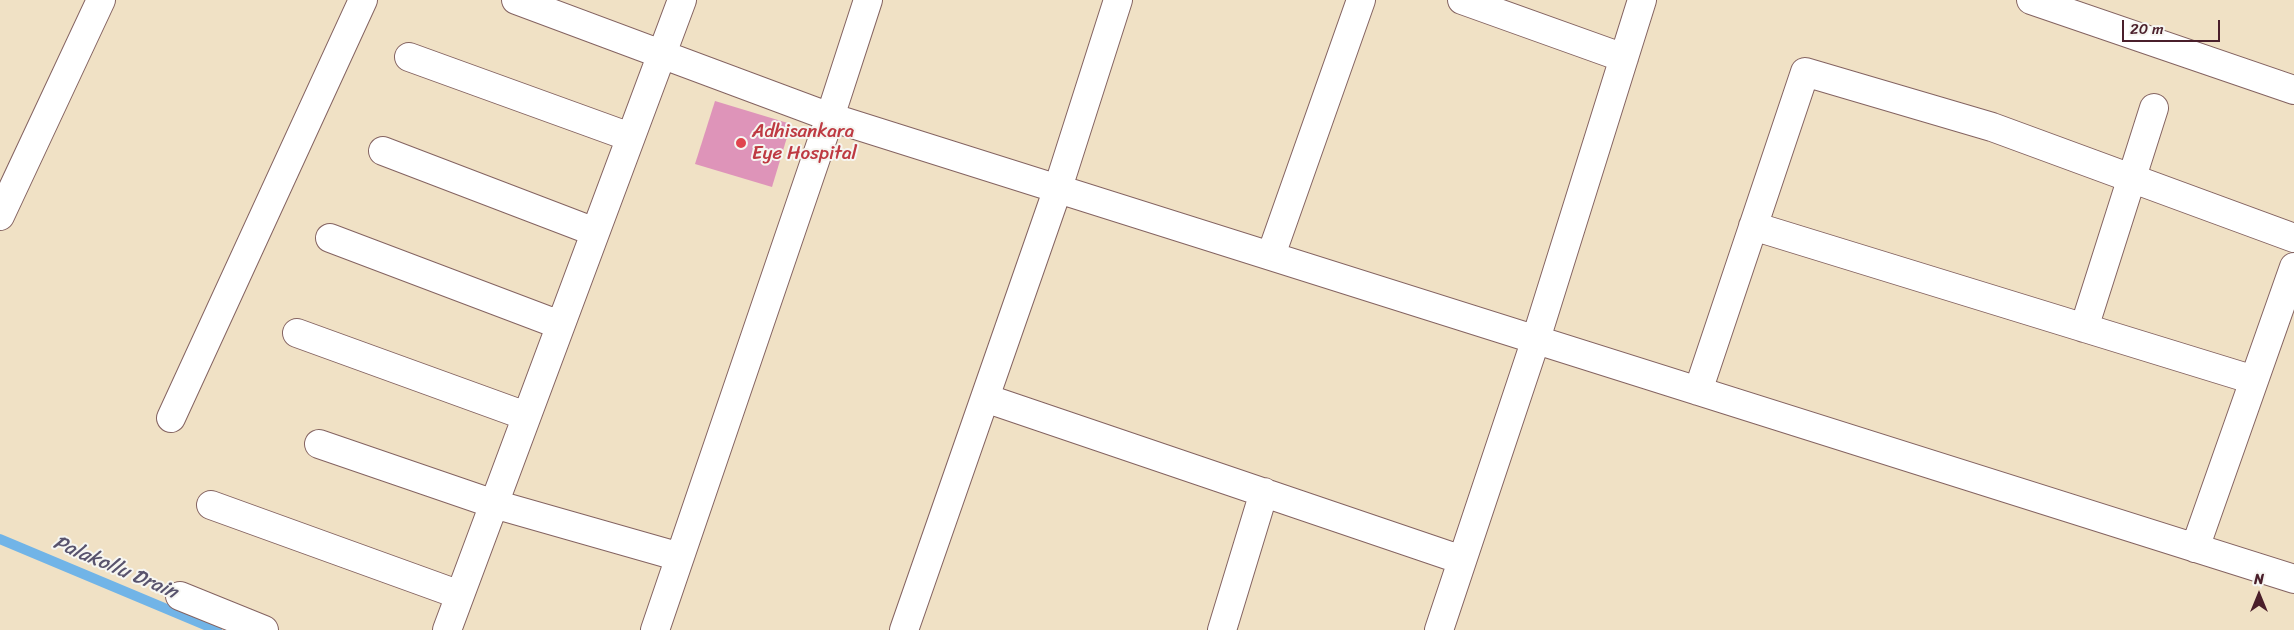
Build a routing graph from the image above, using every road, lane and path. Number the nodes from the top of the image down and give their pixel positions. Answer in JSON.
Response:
{"nodes":[{"id":1,"x":101,"y":0,"type":"edge"},
{"id":2,"x":363,"y":0,"type":"edge"},
{"id":3,"x":516,"y":0,"type":"edge"},
{"id":4,"x":682,"y":0,"type":"edge"},
{"id":5,"x":868,"y":0,"type":"edge"},
{"id":6,"x":1118,"y":0,"type":"edge"},
{"id":7,"x":1361,"y":0,"type":"edge"},
{"id":8,"x":1462,"y":0,"type":"edge"},
{"id":9,"x":1642,"y":0,"type":"edge"},
{"id":10,"x":2031,"y":0,"type":"edge"},
{"id":11,"x":661,"y":54,"type":"junction"},
{"id":12,"x":409,"y":57,"type":"dead end"},
{"id":13,"x":1624,"y":58,"type":"junction"},
{"id":14,"x":2294,"y":90,"type":"edge"},
{"id":15,"x":2154,"y":108,"type":"dead end"},
{"id":16,"x":830,"y":117,"type":"junction"},
{"id":17,"x":630,"y":137,"type":"junction"},
{"id":18,"x":383,"y":151,"type":"dead end"},
{"id":19,"x":2131,"y":178,"type":"junction"},
{"id":20,"x":1058,"y":188,"type":"junction"},
{"id":21,"x":0,"y":216,"type":"edge"},
{"id":22,"x":1753,"y":226,"type":"junction"},
{"id":23,"x":595,"y":232,"type":"junction"},
{"id":24,"x":330,"y":238,"type":"dead end"},
{"id":25,"x":2294,"y":238,"type":"edge"},
{"id":26,"x":1271,"y":256,"type":"junction"},
{"id":27,"x":2294,"y":267,"type":"edge"},
{"id":28,"x":560,"y":325,"type":"junction"},
{"id":29,"x":2084,"y":328,"type":"junction"},
{"id":30,"x":297,"y":333,"type":"dead end"},
{"id":31,"x":1536,"y":339,"type":"junction"},
{"id":32,"x":2254,"y":380,"type":"junction"},
{"id":33,"x":1698,"y":391,"type":"junction"},
{"id":34,"x":985,"y":398,"type":"junction"},
{"id":35,"x":526,"y":416,"type":"junction"},
{"id":36,"x":171,"y":418,"type":"dead end"},
{"id":37,"x":319,"y":444,"type":"dead end"},
{"id":38,"x":1264,"y":492,"type":"junction"},
{"id":39,"x":494,"y":504,"type":"junction"},
{"id":40,"x":211,"y":505,"type":"dead end"},
{"id":41,"x":2195,"y":548,"type":"junction"},
{"id":42,"x":680,"y":557,"type":"junction"},
{"id":43,"x":1462,"y":560,"type":"junction"},
{"id":44,"x":2294,"y":579,"type":"edge"},
{"id":45,"x":460,"y":595,"type":"junction"},
{"id":46,"x":180,"y":596,"type":"dead end"},
{"id":47,"x":264,"y":630,"type":"edge"},
{"id":48,"x":447,"y":630,"type":"edge"},
{"id":49,"x":655,"y":630,"type":"edge"},
{"id":50,"x":904,"y":630,"type":"edge"},
{"id":51,"x":1222,"y":630,"type":"edge"},
{"id":52,"x":1439,"y":630,"type":"edge"}],
"edges":[{"from":1,"to":21,"type":"street"},
{"from":2,"to":36,"type":"street"},
{"from":3,"to":11,"type":"street"},
{"from":4,"to":11,"type":"street"},
{"from":5,"to":16,"type":"street"},
{"from":6,"to":20,"type":"street"},
{"from":7,"to":26,"type":"street"},
{"from":8,"to":13,"type":"street"},
{"from":9,"to":13,"type":"street"},
{"from":10,"to":14,"type":"street"},
{"from":11,"to":16,"type":"street"},
{"from":11,"to":17,"type":"street"},
{"from":12,"to":17,"type":"street"},
{"from":13,"to":31,"type":"street"},
{"from":15,"to":19,"type":"street"},
{"from":16,"to":20,"type":"street"},
{"from":16,"to":42,"type":"street"},
{"from":17,"to":23,"type":"street"},
{"from":18,"to":23,"type":"street"},
{"from":19,"to":22,"type":"street"},
{"from":19,"to":25,"type":"street"},
{"from":19,"to":29,"type":"street"},
{"from":20,"to":26,"type":"street"},
{"from":20,"to":34,"type":"street"},
{"from":22,"to":29,"type":"street"},
{"from":22,"to":33,"type":"street"},
{"from":23,"to":28,"type":"street"},
{"from":24,"to":28,"type":"street"},
{"from":26,"to":31,"type":"street"},
{"from":27,"to":32,"type":"street"},
{"from":28,"to":35,"type":"street"},
{"from":29,"to":32,"type":"street"},
{"from":30,"to":35,"type":"street"},
{"from":31,"to":33,"type":"street"},
{"from":31,"to":43,"type":"street"},
{"from":32,"to":41,"type":"street"},
{"from":33,"to":41,"type":"street"},
{"from":34,"to":38,"type":"street"},
{"from":34,"to":50,"type":"street"},
{"from":35,"to":39,"type":"street"},
{"from":37,"to":39,"type":"street"},
{"from":38,"to":43,"type":"street"},
{"from":38,"to":51,"type":"street"},
{"from":39,"to":42,"type":"street"},
{"from":39,"to":45,"type":"street"},
{"from":40,"to":45,"type":"street"},
{"from":41,"to":44,"type":"street"},
{"from":42,"to":49,"type":"street"},
{"from":43,"to":52,"type":"street"},
{"from":45,"to":48,"type":"street"},
{"from":46,"to":47,"type":"street"}]}
